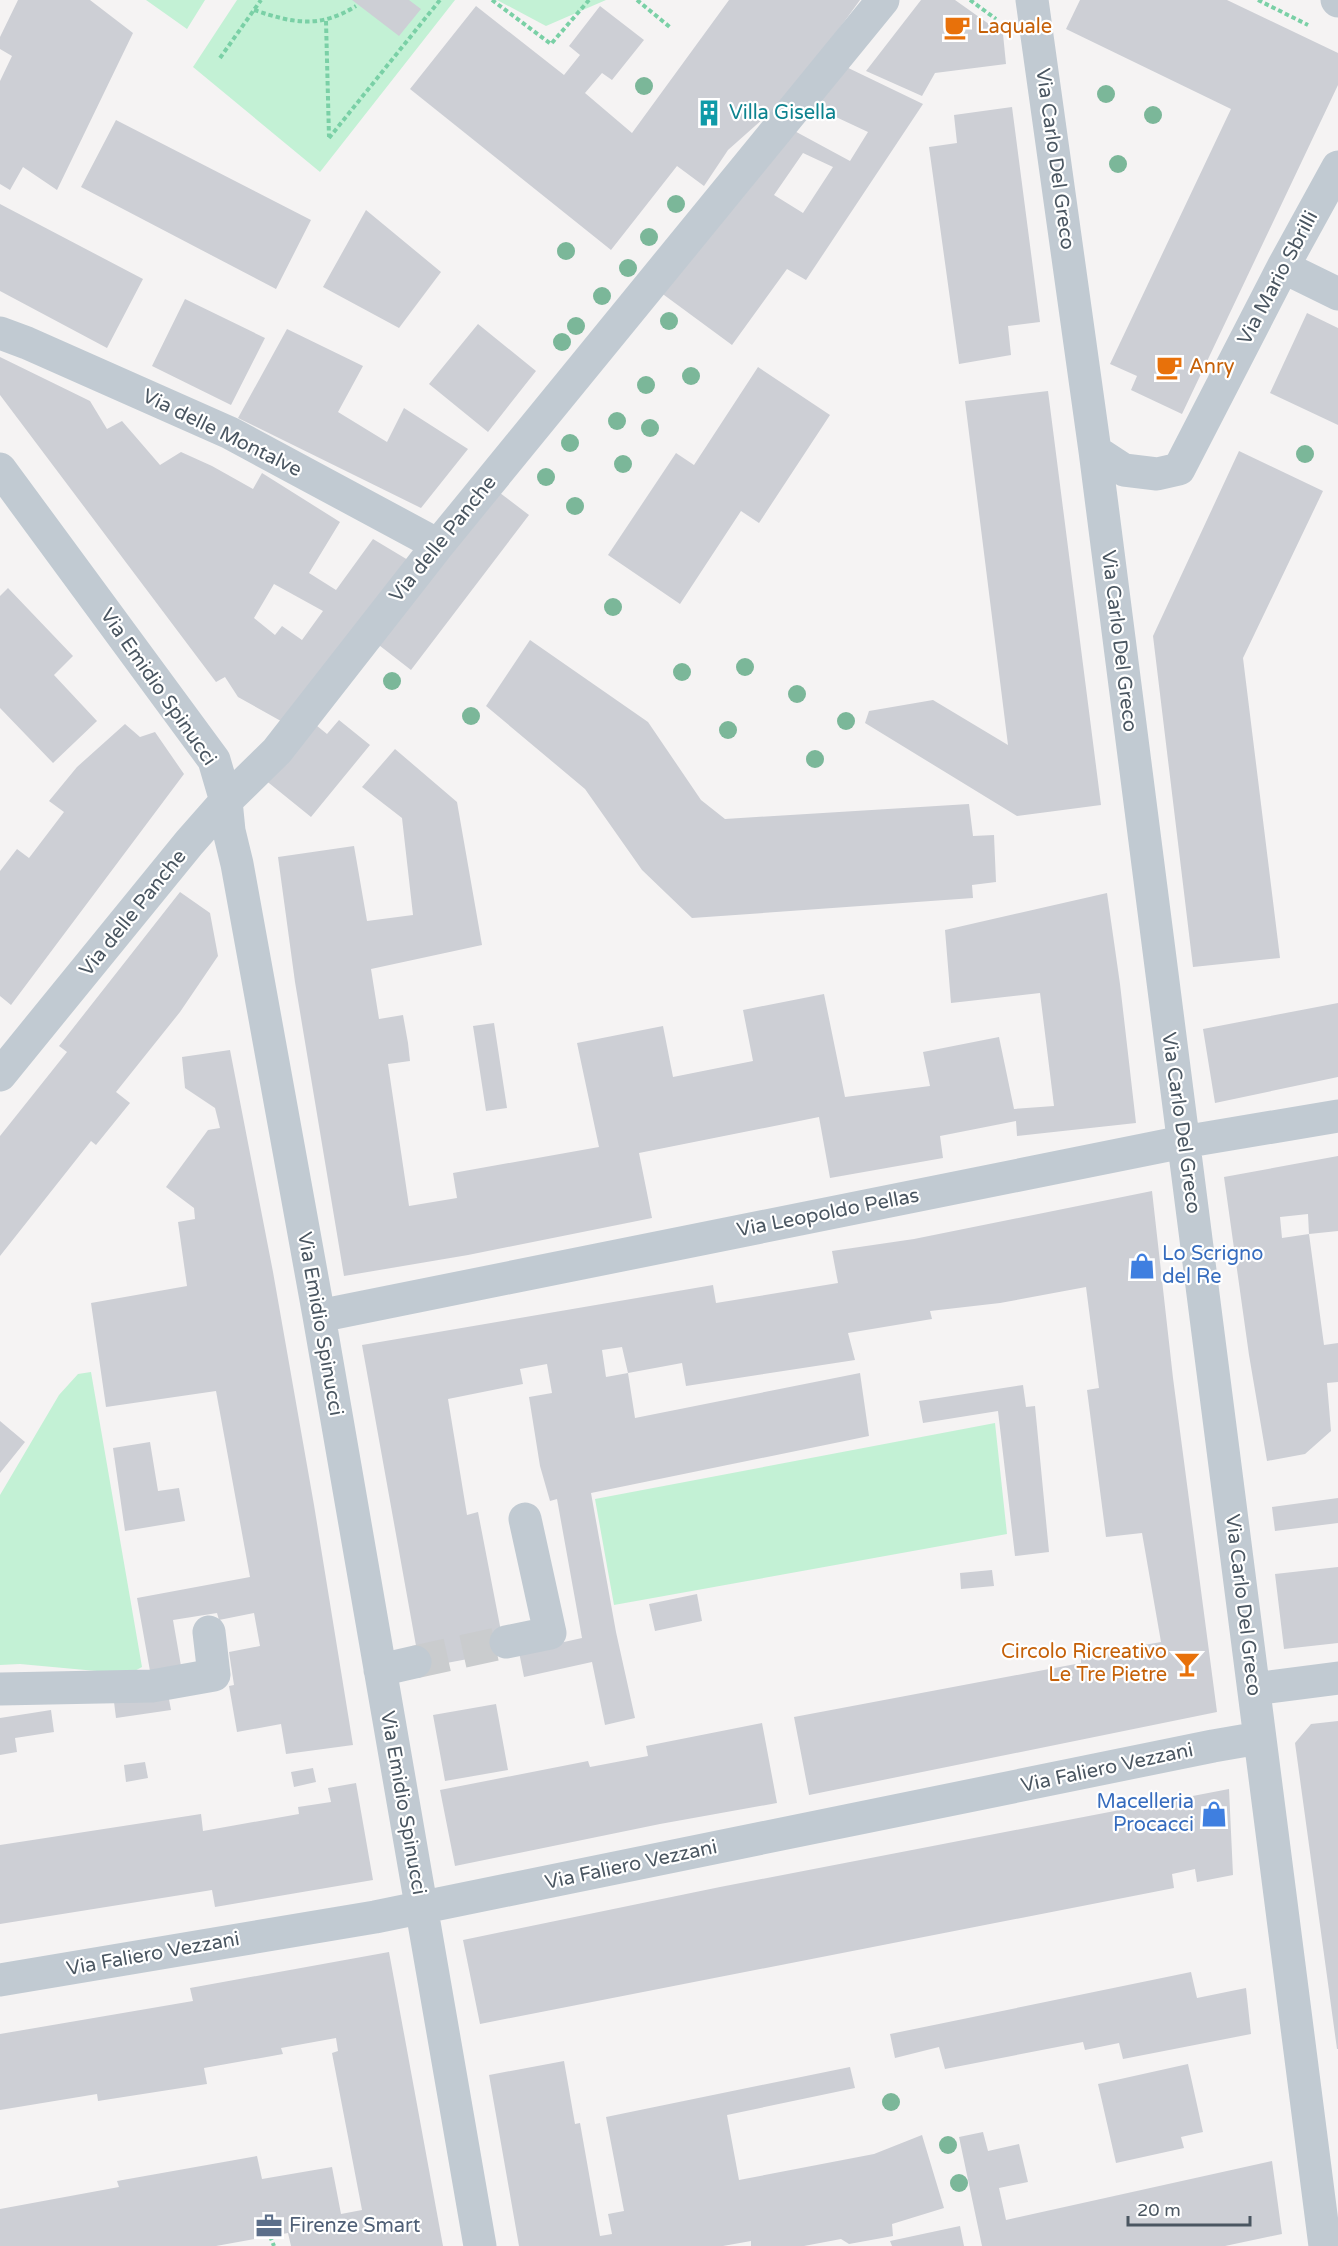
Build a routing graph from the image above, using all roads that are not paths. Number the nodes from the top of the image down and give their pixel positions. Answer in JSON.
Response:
{"nodes":[{"id":1,"x":883,"y":0,"type":"edge"},
{"id":2,"x":1032,"y":0,"type":"edge"},
{"id":3,"x":1338,"y":167,"type":"edge"},
{"id":4,"x":1283,"y":267,"type":"junction"},
{"id":5,"x":1338,"y":294,"type":"edge"},
{"id":6,"x":0,"y":333,"type":"edge"},
{"id":7,"x":1095,"y":451,"type":"junction"},
{"id":8,"x":0,"y":470,"type":"edge"},
{"id":9,"x":438,"y":545,"type":"junction"},
{"id":10,"x":226,"y":801,"type":"junction"},
{"id":11,"x":0,"y":1075,"type":"edge"},
{"id":12,"x":1338,"y":1116,"type":"edge"},
{"id":13,"x":1184,"y":1142,"type":"junction"},
{"id":14,"x":319,"y":1316,"type":"junction"},
{"id":15,"x":525,"y":1519,"type":"dead end"},
{"id":16,"x":209,"y":1632,"type":"dead end"},
{"id":17,"x":506,"y":1642,"type":"tunnel mouth"},
{"id":18,"x":415,"y":1662,"type":"tunnel mouth"},
{"id":19,"x":380,"y":1670,"type":"junction"},
{"id":20,"x":1338,"y":1678,"type":"edge"},
{"id":21,"x":0,"y":1689,"type":"edge"},
{"id":22,"x":1254,"y":1689,"type":"junction"},
{"id":23,"x":1259,"y":1738,"type":"junction"},
{"id":24,"x":421,"y":1908,"type":"junction"},
{"id":25,"x":0,"y":1980,"type":"edge"},
{"id":26,"x":480,"y":2246,"type":"edge"},
{"id":27,"x":1325,"y":2246,"type":"edge"}],
"edges":[{"from":1,"to":9,"type":"street","name":"Via delle Panche"},
{"from":2,"to":7,"type":"street","name":"Via Carlo Del Greco"},
{"from":3,"to":4,"type":"street","name":"Via Mario Sbrilli"},
{"from":4,"to":5,"type":"street"},
{"from":4,"to":7,"type":"street","name":"Via Mario Sbrilli"},
{"from":6,"to":9,"type":"street","name":"Via delle Montalve"},
{"from":7,"to":13,"type":"street","name":"Via Carlo Del Greco"},
{"from":8,"to":10,"type":"street","name":"Via Emidio Spinucci"},
{"from":9,"to":10,"type":"street","name":"Via delle Panche"},
{"from":10,"to":11,"type":"street","name":"Via delle Panche"},
{"from":10,"to":14,"type":"street","name":"Via Emidio Spinucci"},
{"from":12,"to":13,"type":"street","name":"Via Leopoldo Pellas"},
{"from":13,"to":14,"type":"street","name":"Via Leopoldo Pellas"},
{"from":13,"to":22,"type":"street","name":"Via Carlo Del Greco"},
{"from":14,"to":19,"type":"street","name":"Via Emidio Spinucci"},
{"from":15,"to":17,"type":"street"},
{"from":16,"to":21,"type":"street"},
{"from":18,"to":19,"type":"street"},
{"from":19,"to":24,"type":"street","name":"Via Emidio Spinucci"},
{"from":20,"to":22,"type":"street"},
{"from":22,"to":23,"type":"street","name":"Via Carlo Del Greco"},
{"from":23,"to":24,"type":"street","name":"Via Faliero Vezzani"},
{"from":23,"to":27,"type":"street","name":"Via Carlo Del Greco"},
{"from":24,"to":25,"type":"street","name":"Via Faliero Vezzani"},
{"from":24,"to":26,"type":"street","name":"Via Emidio Spinucci"}]}
